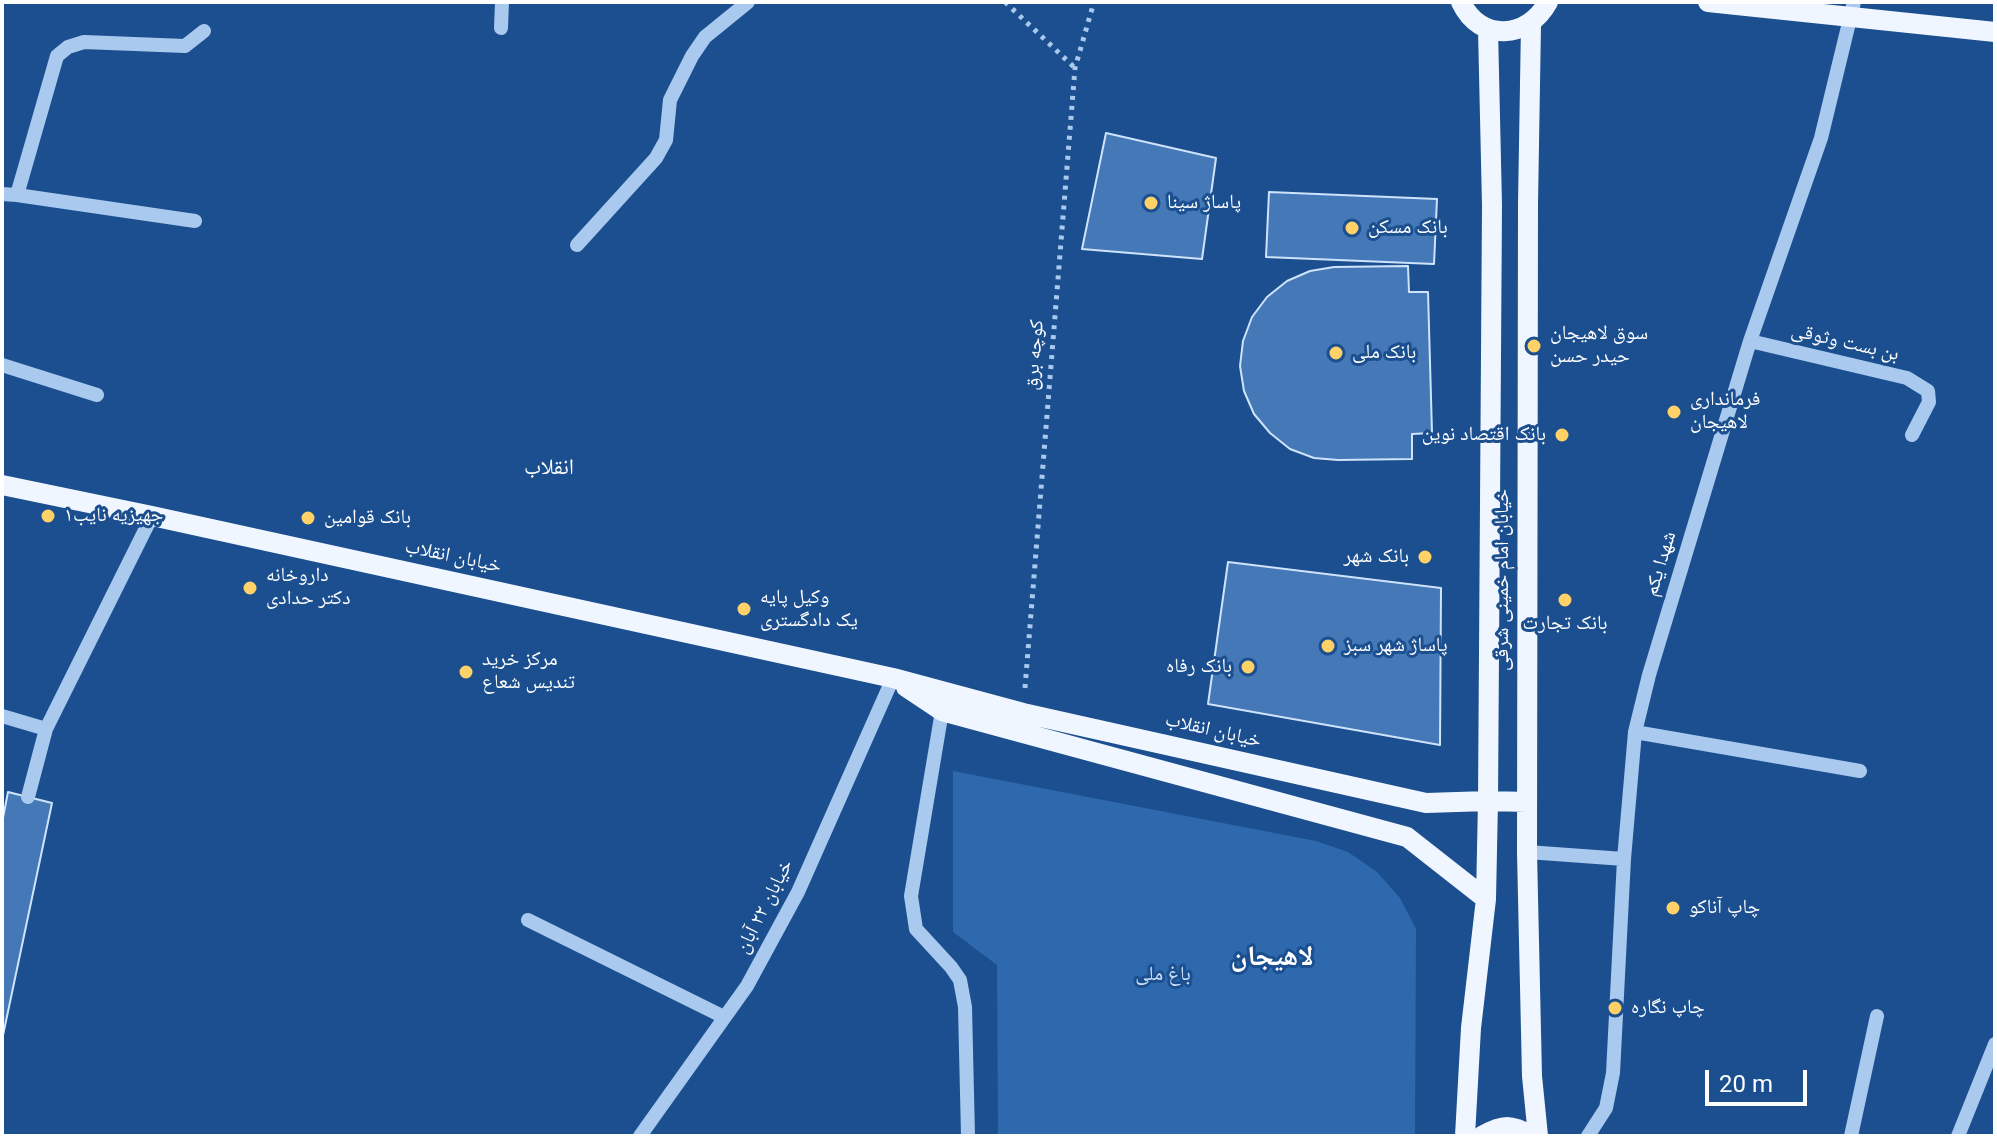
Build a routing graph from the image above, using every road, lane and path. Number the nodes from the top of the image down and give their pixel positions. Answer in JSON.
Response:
{"nodes":[{"id":1,"x":502,"y":2,"type":"edge"},
{"id":2,"x":748,"y":2,"type":"edge"},
{"id":3,"x":1005,"y":2,"type":"edge"},
{"id":4,"x":1094,"y":2,"type":"edge"},
{"id":5,"x":1461,"y":2,"type":"edge"},
{"id":6,"x":1548,"y":2,"type":"edge"},
{"id":7,"x":1708,"y":2,"type":"edge"},
{"id":8,"x":1852,"y":10,"type":"edge"},
{"id":9,"x":1531,"y":24,"type":"junction"},
{"id":10,"x":501,"y":28,"type":"dead end"},
{"id":11,"x":1488,"y":29,"type":"junction"},
{"id":12,"x":204,"y":31,"type":"dead end"},
{"id":13,"x":1995,"y":32,"type":"edge"},
{"id":14,"x":1075,"y":68,"type":"junction"},
{"id":15,"x":10,"y":195,"type":"edge"},
{"id":16,"x":195,"y":221,"type":"dead end"},
{"id":17,"x":577,"y":245,"type":"dead end"},
{"id":18,"x":1750,"y":341,"type":"junction"},
{"id":19,"x":2,"y":365,"type":"edge"},
{"id":20,"x":97,"y":395,"type":"dead end"},
{"id":21,"x":1912,"y":435,"type":"dead end"},
{"id":22,"x":2,"y":485,"type":"edge"},
{"id":23,"x":152,"y":516,"type":"junction"},
{"id":24,"x":893,"y":678,"type":"junction"},
{"id":25,"x":942,"y":711,"type":"junction"},
{"id":26,"x":1023,"y":713,"type":"junction"},
{"id":27,"x":2,"y":716,"type":"edge"},
{"id":28,"x":46,"y":729,"type":"junction"},
{"id":29,"x":1635,"y":732,"type":"junction"},
{"id":30,"x":1860,"y":771,"type":"dead end"},
{"id":31,"x":28,"y":797,"type":"dead end"},
{"id":32,"x":1488,"y":801,"type":"junction"},
{"id":33,"x":1527,"y":802,"type":"junction"},
{"id":34,"x":1527,"y":852,"type":"junction"},
{"id":35,"x":1624,"y":859,"type":"junction"},
{"id":36,"x":1486,"y":899,"type":"junction"},
{"id":37,"x":528,"y":920,"type":"dead end"},
{"id":38,"x":1877,"y":1016,"type":"dead end"},
{"id":39,"x":724,"y":1017,"type":"junction"},
{"id":40,"x":1995,"y":1044,"type":"edge"},
{"id":41,"x":640,"y":1136,"type":"edge"},
{"id":42,"x":968,"y":1136,"type":"edge"},
{"id":43,"x":1465,"y":1136,"type":"edge"},
{"id":44,"x":1482,"y":1136,"type":"edge"},
{"id":45,"x":1532,"y":1136,"type":"edge"},
{"id":46,"x":1538,"y":1136,"type":"edge"},
{"id":47,"x":1588,"y":1136,"type":"edge"},
{"id":48,"x":1851,"y":1136,"type":"edge"},
{"id":49,"x":1958,"y":1136,"type":"edge"}],
"edges":[{"from":1,"to":10,"type":"street"},
{"from":2,"to":17,"type":"street"},
{"from":3,"to":14,"type":"path"},
{"from":4,"to":14,"type":"path","name":"کوچه برق"},
{"from":5,"to":11,"type":"main road"},
{"from":6,"to":9,"type":"main road"},
{"from":7,"to":8,"type":"main road"},
{"from":8,"to":13,"type":"main road"},
{"from":8,"to":18,"type":"street","name":"شهدا یکم"},
{"from":9,"to":11,"type":"main road"},
{"from":9,"to":33,"type":"main road","name":"خیابان امام خمینی شرقی"},
{"from":11,"to":32,"type":"main road","name":"خیابان امام خمینی شرقی"},
{"from":12,"to":15,"type":"street"},
{"from":14,"to":26,"type":"path","name":"کوچه برق"},
{"from":15,"to":16,"type":"street"},
{"from":18,"to":21,"type":"street","name":"بن بست وثوقی"},
{"from":18,"to":29,"type":"street","name":"شهدا یکم"},
{"from":19,"to":20,"type":"street"},
{"from":22,"to":23,"type":"main road","name":"خیابان انقلاب"},
{"from":23,"to":24,"type":"main road","name":"خیابان انقلاب"},
{"from":23,"to":28,"type":"street"},
{"from":24,"to":25,"type":"main road","name":"خیابان انقلاب"},
{"from":24,"to":26,"type":"main road","name":"خیابان انقلاب"},
{"from":24,"to":39,"type":"street","name":"خیابان ۲۲ آبان"},
{"from":25,"to":36,"type":"main road","name":"خیابان انقلاب"},
{"from":25,"to":42,"type":"street"},
{"from":26,"to":32,"type":"main road","name":"خیابان انقلاب"},
{"from":27,"to":28,"type":"street"},
{"from":28,"to":31,"type":"street"},
{"from":29,"to":30,"type":"street"},
{"from":29,"to":35,"type":"street","name":"شهدا یکم"},
{"from":32,"to":33,"type":"main road","name":"خیابان انقلاب"},
{"from":32,"to":36,"type":"main road","name":"خیابان امام خمینی شرقی"},
{"from":33,"to":34,"type":"main road","name":"خیابان امام خمینی شرقی"},
{"from":34,"to":35,"type":"street"},
{"from":34,"to":46,"type":"main road","name":"خیابان امام خمینی شرقی"},
{"from":35,"to":47,"type":"street","name":"شهدا یکم"},
{"from":36,"to":43,"type":"main road","name":"خیابان امام خمینی شرقی"},
{"from":37,"to":39,"type":"street"},
{"from":38,"to":48,"type":"street"},
{"from":39,"to":41,"type":"street","name":"خیابان ۲۲ آبان"},
{"from":40,"to":49,"type":"street"},
{"from":44,"to":45,"type":"main road"}]}
